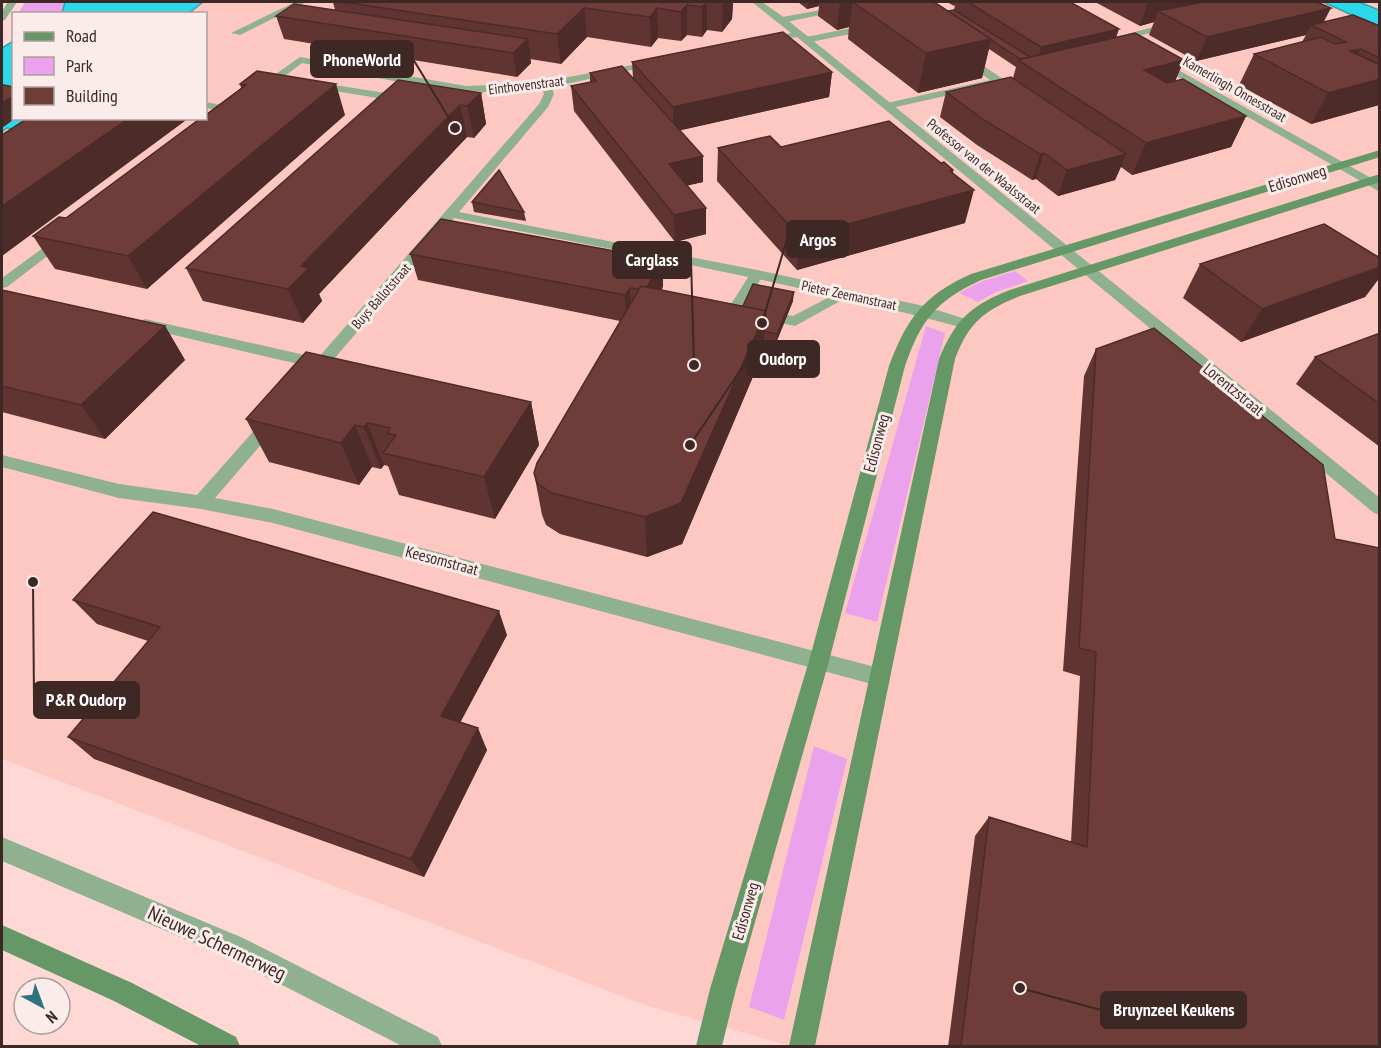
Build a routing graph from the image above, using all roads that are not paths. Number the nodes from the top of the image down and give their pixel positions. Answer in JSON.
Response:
{"nodes":[{"id":1,"x":12,"y":2,"type":"edge"},
{"id":2,"x":302,"y":2,"type":"edge"},
{"id":3,"x":756,"y":2,"type":"edge"},
{"id":4,"x":877,"y":2,"type":"edge"},
{"id":5,"x":2,"y":18,"type":"edge"},
{"id":6,"x":782,"y":20,"type":"junction"},
{"id":7,"x":1185,"y":22,"type":"edge"},
{"id":8,"x":888,"y":24,"type":"edge"},
{"id":9,"x":236,"y":33,"type":"dead end"},
{"id":10,"x":802,"y":37,"type":"junction"},
{"id":11,"x":753,"y":43,"type":"edge"},
{"id":12,"x":950,"y":46,"type":"edge"},
{"id":13,"x":672,"y":59,"type":"edge"},
{"id":14,"x":274,"y":79,"type":"junction"},
{"id":15,"x":546,"y":84,"type":"junction"},
{"id":16,"x":207,"y":105,"type":"edge"},
{"id":17,"x":887,"y":106,"type":"junction"},
{"id":18,"x":386,"y":119,"type":"edge"},
{"id":19,"x":1380,"y":153,"type":"edge"},
{"id":20,"x":1339,"y":165,"type":"junction"},
{"id":21,"x":1376,"y":182,"type":"edge"},
{"id":22,"x":451,"y":214,"type":"junction"},
{"id":23,"x":75,"y":228,"type":"edge"},
{"id":24,"x":1062,"y":250,"type":"junction"},
{"id":25,"x":1088,"y":270,"type":"junction"},
{"id":26,"x":757,"y":274,"type":"junction"},
{"id":27,"x":2,"y":284,"type":"edge"},
{"id":28,"x":844,"y":295,"type":"junction"},
{"id":29,"x":924,"y":310,"type":"junction"},
{"id":30,"x":129,"y":320,"type":"edge"},
{"id":31,"x":964,"y":323,"type":"junction"},
{"id":32,"x":322,"y":364,"type":"junction"},
{"id":33,"x":299,"y":390,"type":"edge"},
{"id":34,"x":284,"y":407,"type":"edge"},
{"id":35,"x":2,"y":461,"type":"edge"},
{"id":36,"x":201,"y":502,"type":"junction"},
{"id":37,"x":1380,"y":508,"type":"edge"},
{"id":38,"x":819,"y":660,"type":"junction"},
{"id":39,"x":879,"y":677,"type":"junction"},
{"id":40,"x":2,"y":849,"type":"edge"},
{"id":41,"x":2,"y":937,"type":"edge"},
{"id":42,"x":227,"y":1047,"type":"edge"},
{"id":43,"x":429,"y":1047,"type":"edge"},
{"id":44,"x":710,"y":1047,"type":"edge"},
{"id":45,"x":802,"y":1047,"type":"edge"}],
"edges":[{"from":1,"to":5,"type":"street"},
{"from":2,"to":9,"type":"street"},
{"from":3,"to":6,"type":"street","name":"Professor van der Waalsstraat"},
{"from":4,"to":6,"type":"street"},
{"from":6,"to":10,"type":"street","name":"Professor van der Waalsstraat"},
{"from":7,"to":20,"type":"street","name":"Kamerlingh Onnesstraat"},
{"from":8,"to":10,"type":"street"},
{"from":10,"to":11,"type":"street"},
{"from":10,"to":17,"type":"street","name":"Professor van der Waalsstraat"},
{"from":12,"to":17,"type":"street","name":"Professor van der Waalsstraat"},
{"from":13,"to":15,"type":"street","name":"Einthovenstraat"},
{"from":14,"to":15,"type":"street","name":"Einthovenstraat"},
{"from":14,"to":16,"type":"street","name":"Einthovenstraat"},
{"from":14,"to":18,"type":"street"},
{"from":15,"to":22,"type":"street","name":"Buys Ballotstraat"},
{"from":17,"to":24,"type":"street","name":"Professor van der Waalsstraat"},
{"from":19,"to":20,"type":"street","name":"Edisonweg"},
{"from":20,"to":21,"type":"street","name":"Kamerlingh Onnesstraat"},
{"from":20,"to":24,"type":"street","name":"Edisonweg"},
{"from":21,"to":25,"type":"street","name":"Edisonweg"},
{"from":22,"to":26,"type":"street","name":"Pieter Zeemanstraat"},
{"from":22,"to":32,"type":"street","name":"Buys Ballotstraat"},
{"from":23,"to":27,"type":"street"},
{"from":24,"to":25,"type":"street","name":"Professor van der Waalsstraat"},
{"from":24,"to":29,"type":"street","name":"Edisonweg"},
{"from":25,"to":31,"type":"street","name":"Edisonweg"},
{"from":25,"to":37,"type":"street","name":"Lorentzstraat"},
{"from":26,"to":28,"type":"street","name":"Pieter Zeemanstraat"},
{"from":26,"to":28,"type":"street"},
{"from":28,"to":29,"type":"street","name":"Pieter Zeemanstraat"},
{"from":29,"to":31,"type":"street","name":"Pieter Zeemanstraat"},
{"from":29,"to":38,"type":"street","name":"Edisonweg"},
{"from":30,"to":32,"type":"street"},
{"from":31,"to":39,"type":"street","name":"Edisonweg"},
{"from":32,"to":33,"type":"street","name":"Buys Ballotstraat"},
{"from":34,"to":36,"type":"street"},
{"from":35,"to":36,"type":"street","name":"Keesomstraat"},
{"from":36,"to":38,"type":"street","name":"Keesomstraat"},
{"from":38,"to":39,"type":"street","name":"Keesomstraat"},
{"from":38,"to":44,"type":"street","name":"Edisonweg"},
{"from":39,"to":45,"type":"street","name":"Edisonweg"},
{"from":40,"to":43,"type":"street","name":"Nieuwe Schermerweg"},
{"from":41,"to":42,"type":"street"}]}
